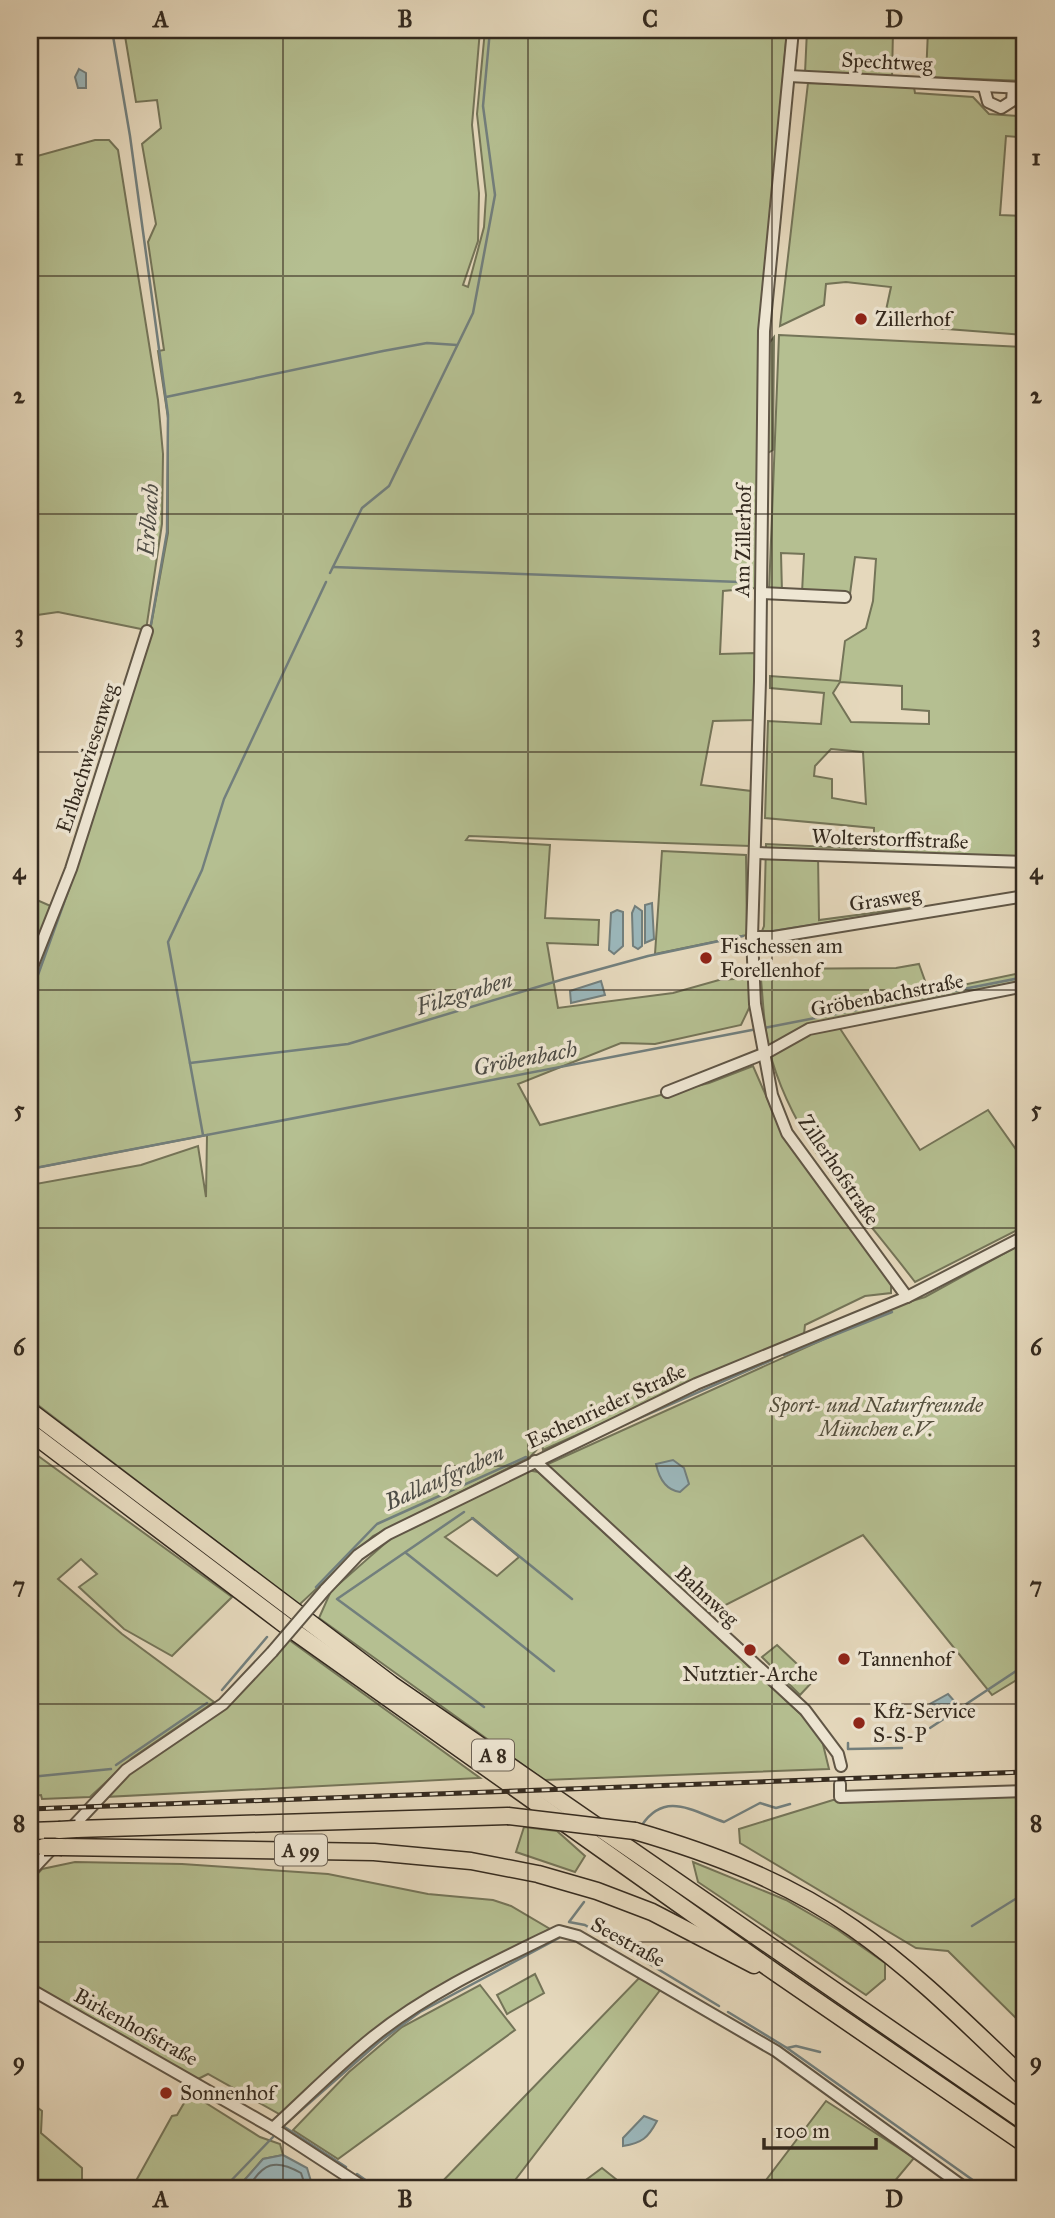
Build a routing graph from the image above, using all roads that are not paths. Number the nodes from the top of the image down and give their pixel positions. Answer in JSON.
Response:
{"nodes":[{"id":1,"x":793,"y":30,"type":"edge"},
{"id":2,"x":789,"y":76,"type":"junction"},
{"id":3,"x":984,"y":87,"type":"junction"},
{"id":4,"x":1013,"y":88,"type":"junction"},
{"id":5,"x":1025,"y":88,"type":"edge"},
{"id":6,"x":761,"y":593,"type":"junction"},
{"id":7,"x":845,"y":597,"type":"dead end"},
{"id":8,"x":147,"y":631,"type":"dead end"},
{"id":9,"x":755,"y":853,"type":"junction"},
{"id":10,"x":1025,"y":862,"type":"edge"},
{"id":11,"x":1025,"y":896,"type":"edge"},
{"id":12,"x":752,"y":937,"type":"junction"},
{"id":13,"x":30,"y":972,"type":"edge"},
{"id":14,"x":1025,"y":986,"type":"edge"},
{"id":15,"x":762,"y":1054,"type":"junction"},
{"id":16,"x":667,"y":1092,"type":"dead end"},
{"id":17,"x":1025,"y":1236,"type":"edge"},
{"id":18,"x":907,"y":1297,"type":"junction"},
{"id":19,"x":30,"y":1411,"type":"edge"},
{"id":20,"x":30,"y":1432,"type":"edge"},
{"id":21,"x":535,"y":1461,"type":"junction"},
{"id":22,"x":841,"y":1766,"type":"dead end"},
{"id":23,"x":840,"y":1784,"type":"dead end"},
{"id":24,"x":1025,"y":1791,"type":"edge"},
{"id":25,"x":30,"y":1831,"type":"edge"},
{"id":26,"x":37,"y":1847,"type":"edge"},
{"id":27,"x":30,"y":1872,"type":"edge"},
{"id":28,"x":776,"y":1973,"type":"junction"},
{"id":29,"x":30,"y":1989,"type":"edge"},
{"id":30,"x":1025,"y":2079,"type":"edge"},
{"id":31,"x":1025,"y":2122,"type":"edge"},
{"id":32,"x":273,"y":2128,"type":"junction"},
{"id":33,"x":1025,"y":2144,"type":"edge"},
{"id":34,"x":365,"y":2188,"type":"edge"},
{"id":35,"x":965,"y":2188,"type":"edge"}],
"edges":[{"from":1,"to":2,"type":"street","name":"Am Zillerhof"},
{"from":2,"to":3,"type":"street","name":"Spechtweg"},
{"from":2,"to":6,"type":"street","name":"Am Zillerhof"},
{"from":3,"to":4,"type":"street","name":"Spechtweg"},
{"from":3,"to":4,"type":"street"},
{"from":4,"to":5,"type":"street","name":"Spechtweg"},
{"from":6,"to":7,"type":"street"},
{"from":6,"to":9,"type":"street","name":"Am Zillerhof"},
{"from":8,"to":13,"type":"street","name":"Erlbachwiesenweg"},
{"from":9,"to":10,"type":"street","name":"Wolterstorffstraße"},
{"from":9,"to":12,"type":"street","name":"Am Zillerhof"},
{"from":11,"to":12,"type":"street","name":"Grasweg"},
{"from":12,"to":15,"type":"street","name":"Am Zillerhof"},
{"from":14,"to":15,"type":"street","name":"Gröbenbachstraße"},
{"from":15,"to":16,"type":"street","name":"Gröbenbachstraße"},
{"from":15,"to":18,"type":"street","name":"Zillerhofstraße"},
{"from":17,"to":18,"type":"street","name":"Eschenrieder Straße"},
{"from":18,"to":21,"type":"street","name":"Eschenrieder Straße"},
{"from":19,"to":31,"type":"highway","number":"A 8"},
{"from":20,"to":28,"type":"highway","number":"A 8"},
{"from":21,"to":22,"type":"street","name":"Bahnweg"},
{"from":21,"to":27,"type":"street","name":"Eschenrieder Straße","bridge":true},
{"from":23,"to":24,"type":"street"},
{"from":25,"to":30,"type":"highway","number":"A 99","bridge":true},
{"from":26,"to":28,"type":"highway","number":"A 99","bridge":true},
{"from":28,"to":33,"type":"highway","number":"A 8"},
{"from":29,"to":32,"type":"street","name":"Birkenhofstraße"},
{"from":32,"to":34,"type":"street","name":"Birkenhofstraße"},
{"from":32,"to":35,"type":"street","name":"Seestraße"}]}
